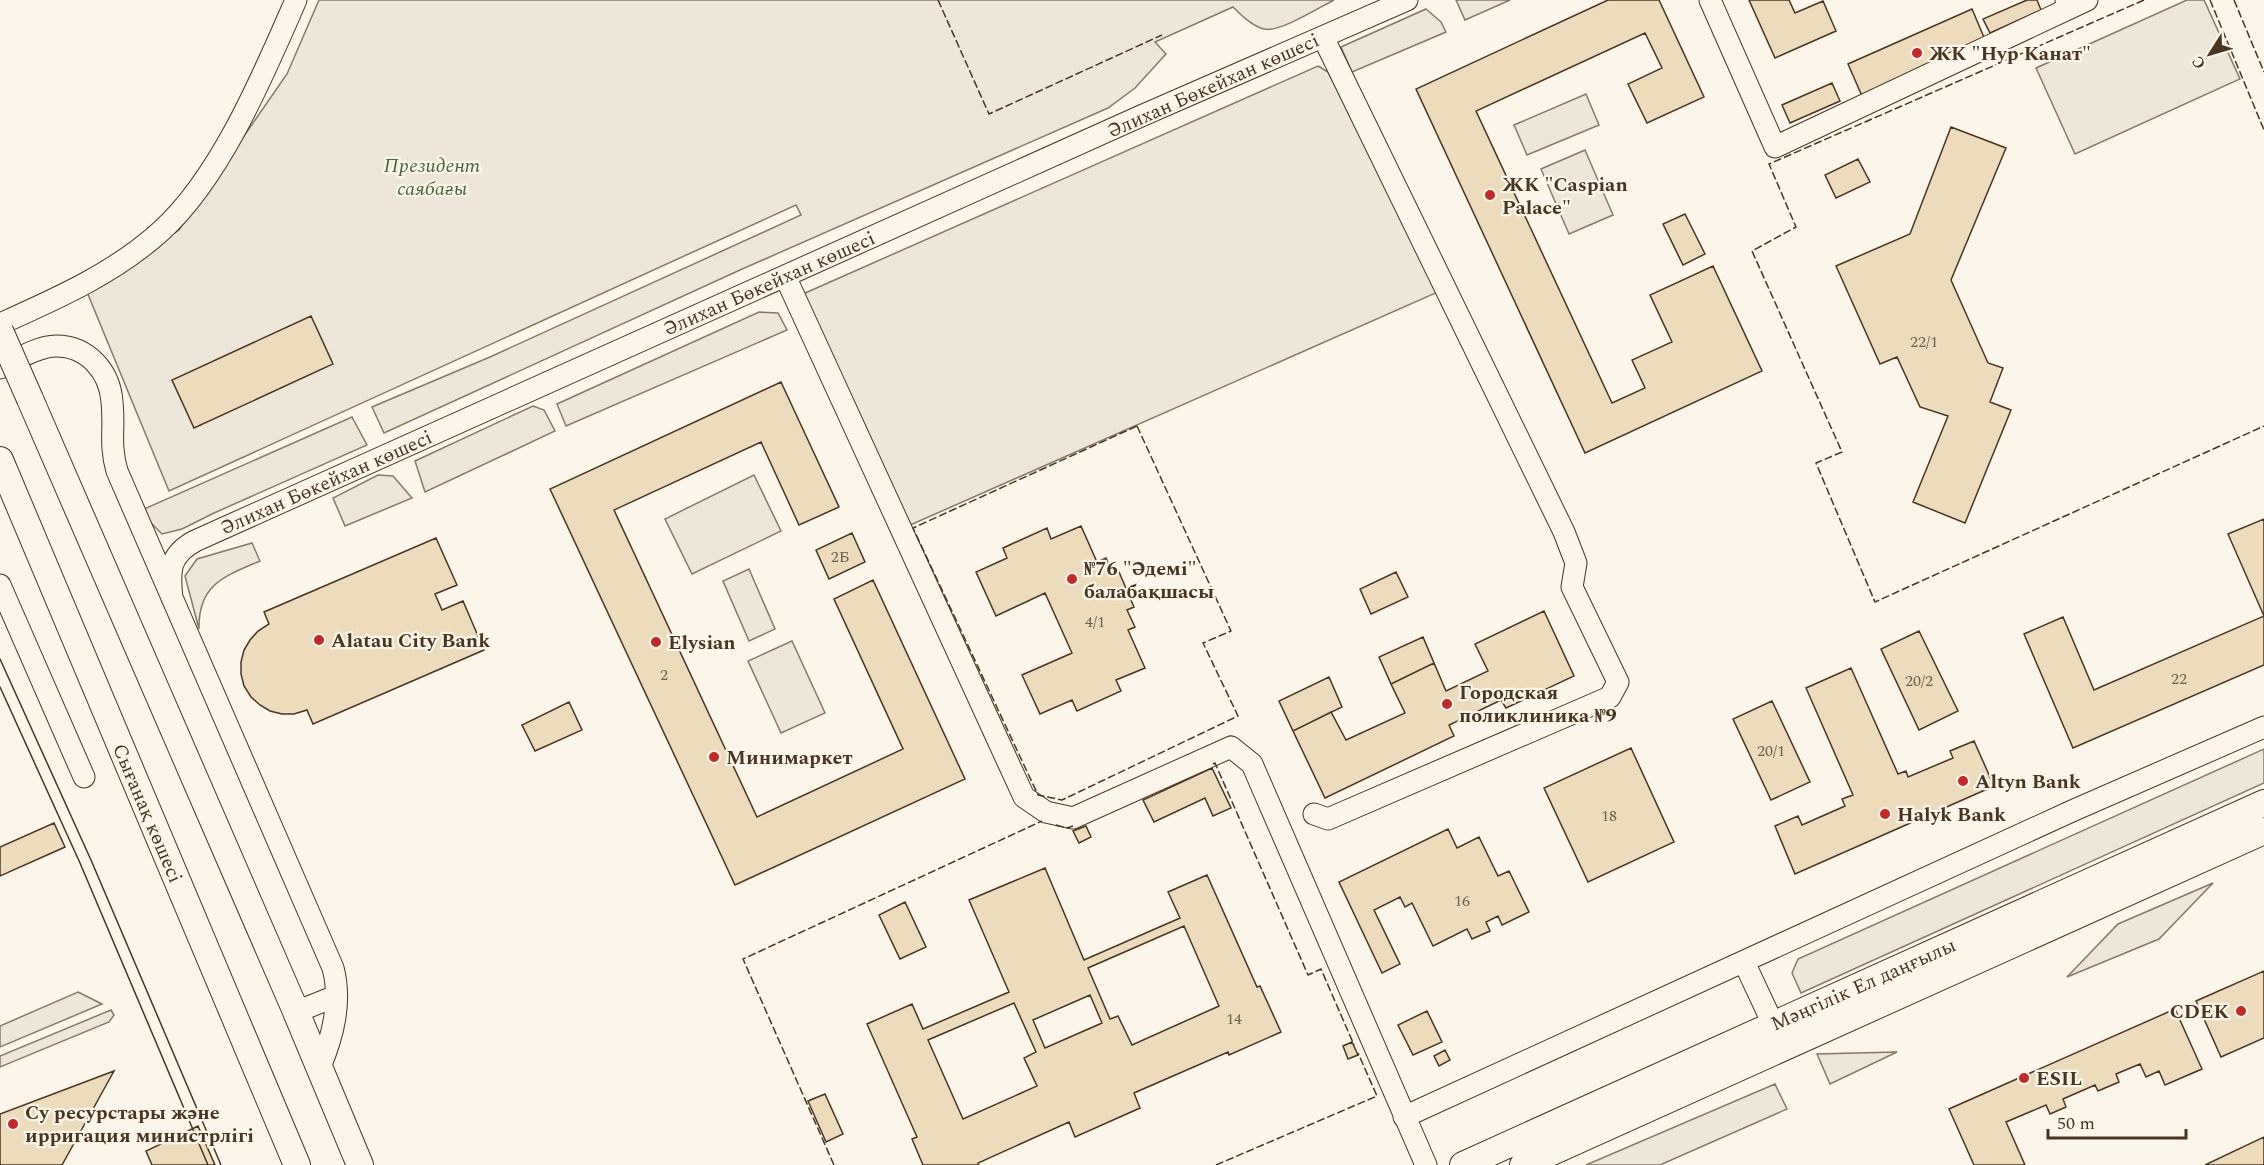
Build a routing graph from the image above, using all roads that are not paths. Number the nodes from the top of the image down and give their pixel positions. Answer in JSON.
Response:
{"nodes":[{"id":1,"x":296,"y":0,"type":"edge"},
{"id":2,"x":1407,"y":0,"type":"edge"},
{"id":3,"x":1710,"y":0,"type":"edge"},
{"id":4,"x":2074,"y":3,"type":"edge"},
{"id":5,"x":1323,"y":37,"type":"junction"},
{"id":6,"x":785,"y":276,"type":"junction"},
{"id":7,"x":0,"y":324,"type":"edge"},
{"id":8,"x":0,"y":331,"type":"edge"},
{"id":9,"x":0,"y":368,"type":"edge"},
{"id":10,"x":0,"y":460,"type":"edge"},
{"id":11,"x":0,"y":585,"type":"edge"},
{"id":12,"x":172,"y":598,"type":"junction"},
{"id":13,"x":2264,"y":727,"type":"edge"},
{"id":14,"x":84,"y":777,"type":"dead end"},
{"id":15,"x":2264,"y":803,"type":"edge"},
{"id":16,"x":1314,"y":814,"type":"dead end"},
{"id":17,"x":2264,"y":831,"type":"edge"},
{"id":18,"x":1744,"y":962,"type":"junction"},
{"id":19,"x":336,"y":996,"type":"junction"},
{"id":20,"x":294,"y":1007,"type":"junction"},
{"id":21,"x":1779,"y":1036,"type":"junction"},
{"id":22,"x":320,"y":1067,"type":"junction"},
{"id":23,"x":272,"y":1106,"type":"junction"},
{"id":24,"x":1404,"y":1117,"type":"junction"},
{"id":25,"x":360,"y":1163,"type":"edge"},
{"id":26,"x":284,"y":1165,"type":"edge"},
{"id":27,"x":297,"y":1165,"type":"edge"},
{"id":28,"x":1426,"y":1165,"type":"edge"},
{"id":29,"x":1463,"y":1165,"type":"edge"},
{"id":30,"x":1523,"y":1165,"type":"edge"}],
"edges":[{"from":1,"to":7,"type":"street"},
{"from":2,"to":5,"type":"street","name":"Әлихан Бөкейхан көшесі"},
{"from":3,"to":4,"type":"street"},
{"from":5,"to":6,"type":"street","name":"Әлихан Бөкейхан көшесі"},
{"from":5,"to":16,"type":"street"},
{"from":6,"to":12,"type":"street","name":"Әлихан Бөкейхан көшесі"},
{"from":6,"to":24,"type":"street"},
{"from":8,"to":20,"type":"main road","bridge":true},
{"from":9,"to":12,"type":"street"},
{"from":10,"to":23,"type":"main road","name":"Сығанақ көшесі"},
{"from":11,"to":14,"type":"street"},
{"from":12,"to":19,"type":"street"},
{"from":13,"to":18,"type":"street"},
{"from":15,"to":21,"type":"main road","name":"Мәңгілік Ел даңғылы"},
{"from":17,"to":21,"type":"main road","name":"Мәңгілік Ел даңғылы"},
{"from":18,"to":21,"type":"street"},
{"from":18,"to":24,"type":"street"},
{"from":19,"to":20,"type":"street"},
{"from":19,"to":22,"type":"street"},
{"from":20,"to":22,"type":"main road"},
{"from":21,"to":29,"type":"main road","name":"Мәңгілік Ел даңғылы"},
{"from":21,"to":30,"type":"main road","name":"Мәңгілік Ел даңғылы"},
{"from":22,"to":25,"type":"main road"},
{"from":23,"to":26,"type":"main road"},
{"from":23,"to":27,"type":"main road","name":"Сығанақ көшесі"},
{"from":24,"to":28,"type":"street"}]}
